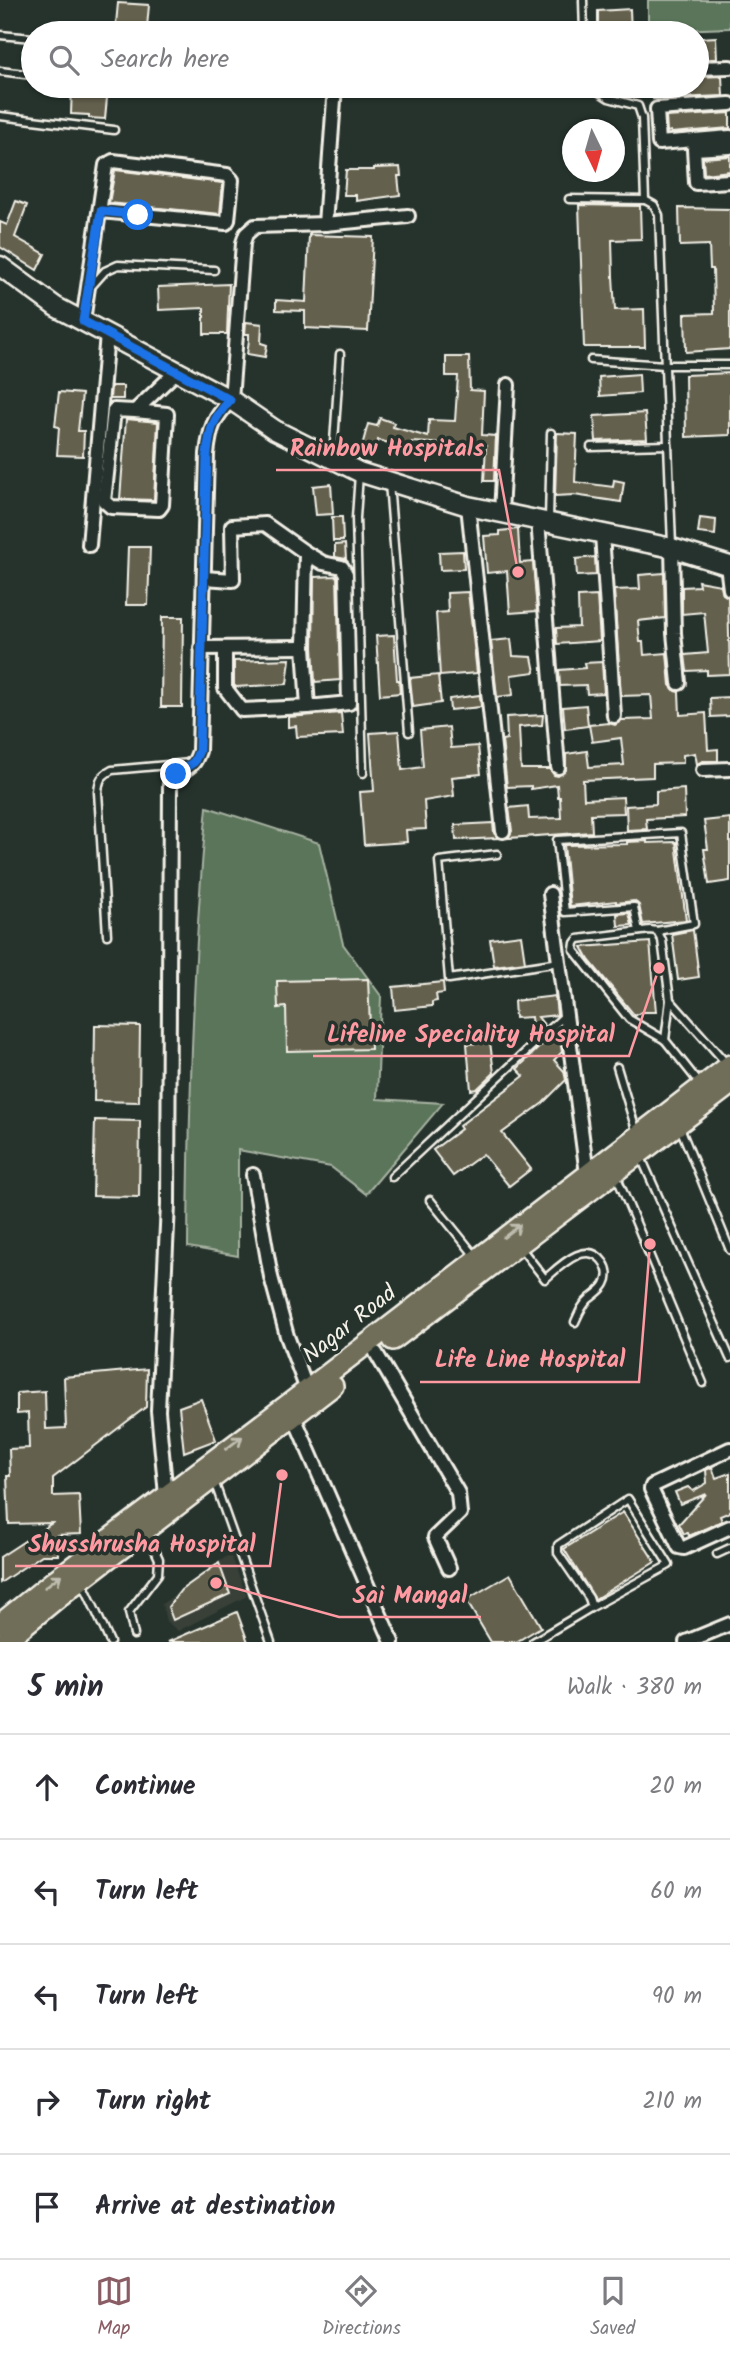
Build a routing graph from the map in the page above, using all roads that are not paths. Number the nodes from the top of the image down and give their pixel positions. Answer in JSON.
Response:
{"nodes":[{"id":1,"x":583,"y":0,"type":"edge"},
{"id":2,"x":584,"y":21,"type":"edge"},
{"id":3,"x":0,"y":35,"type":"edge"},
{"id":4,"x":21,"y":36,"type":"edge"},
{"id":5,"x":730,"y":67,"type":"edge"},
{"id":6,"x":709,"y":68,"type":"edge"},
{"id":7,"x":0,"y":71,"type":"edge"},
{"id":8,"x":21,"y":74,"type":"edge"},
{"id":9,"x":334,"y":98,"type":"edge"},
{"id":10,"x":609,"y":98,"type":"edge"},
{"id":11,"x":730,"y":104,"type":"edge"},
{"id":12,"x":0,"y":116,"type":"edge"},
{"id":13,"x":114,"y":130,"type":"dead end"},
{"id":14,"x":730,"y":138,"type":"edge"},
{"id":15,"x":730,"y":147,"type":"edge"},
{"id":16,"x":730,"y":181,"type":"edge"},
{"id":17,"x":569,"y":200,"type":"dead end"},
{"id":18,"x":645,"y":200,"type":"junction"},
{"id":19,"x":101,"y":211,"type":"junction"},
{"id":20,"x":408,"y":216,"type":"dead end"},
{"id":21,"x":326,"y":225,"type":"junction"},
{"id":22,"x":0,"y":266,"type":"edge"},
{"id":23,"x":214,"y":271,"type":"dead end"},
{"id":24,"x":88,"y":290,"type":"junction"},
{"id":25,"x":83,"y":321,"type":"junction"},
{"id":26,"x":107,"y":334,"type":"junction"},
{"id":27,"x":340,"y":354,"type":"dead end"},
{"id":28,"x":591,"y":360,"type":"dead end"},
{"id":29,"x":665,"y":365,"type":"junction"},
{"id":30,"x":730,"y":365,"type":"edge"},
{"id":31,"x":177,"y":371,"type":"junction"},
{"id":32,"x":508,"y":385,"type":"dead end"},
{"id":33,"x":230,"y":400,"type":"junction"},
{"id":34,"x":135,"y":411,"type":"junction"},
{"id":35,"x":551,"y":433,"type":"dead end"},
{"id":36,"x":668,"y":445,"type":"junction"},
{"id":37,"x":591,"y":447,"type":"dead end"},
{"id":38,"x":333,"y":459,"type":"junction"},
{"id":39,"x":359,"y":472,"type":"junction"},
{"id":40,"x":388,"y":483,"type":"junction"},
{"id":41,"x":468,"y":506,"type":"junction"},
{"id":42,"x":501,"y":513,"type":"junction"},
{"id":43,"x":544,"y":522,"type":"junction"},
{"id":44,"x":602,"y":534,"type":"junction"},
{"id":45,"x":89,"y":545,"type":"dead end"},
{"id":46,"x":672,"y":548,"type":"junction"},
{"id":47,"x":306,"y":553,"type":"junction"},
{"id":48,"x":728,"y":565,"type":"edge"},
{"id":49,"x":204,"y":578,"type":"junction"},
{"id":50,"x":730,"y":589,"type":"edge"},
{"id":51,"x":304,"y":647,"type":"junction"},
{"id":52,"x":201,"y":648,"type":"junction"},
{"id":53,"x":225,"y":648,"type":"junction"},
{"id":54,"x":678,"y":683,"type":"dead end"},
{"id":55,"x":308,"y":708,"type":"junction"},
{"id":56,"x":614,"y":716,"type":"dead end"},
{"id":57,"x":409,"y":732,"type":"dead end"},
{"id":58,"x":194,"y":762,"type":"junction"},
{"id":59,"x":558,"y":767,"type":"dead end"},
{"id":60,"x":730,"y":769,"type":"edge"},
{"id":61,"x":703,"y":770,"type":"dead end"},
{"id":62,"x":363,"y":772,"type":"dead end"},
{"id":63,"x":503,"y":831,"type":"dead end"},
{"id":64,"x":497,"y":853,"type":"dead end"},
{"id":65,"x":550,"y":894,"type":"dead end"},
{"id":66,"x":639,"y":931,"type":"junction"},
{"id":67,"x":657,"y":931,"type":"junction"},
{"id":68,"x":107,"y":935,"type":"dead end"},
{"id":69,"x":559,"y":962,"type":"junction"},
{"id":70,"x":670,"y":1000,"type":"junction"},
{"id":71,"x":566,"y":1014,"type":"junction"},
{"id":72,"x":665,"y":1040,"type":"junction"},
{"id":73,"x":617,"y":1067,"type":"dead end"},
{"id":74,"x":729,"y":1072,"type":"edge"},
{"id":75,"x":701,"y":1086,"type":"junction"},
{"id":76,"x":678,"y":1123,"type":"junction"},
{"id":77,"x":638,"y":1144,"type":"junction"},
{"id":78,"x":615,"y":1172,"type":"junction"},
{"id":79,"x":587,"y":1174,"type":"junction"},
{"id":80,"x":253,"y":1175,"type":"dead end"},
{"id":81,"x":392,"y":1177,"type":"dead end"},
{"id":82,"x":430,"y":1200,"type":"dead end"},
{"id":83,"x":519,"y":1245,"type":"junction"},
{"id":84,"x":730,"y":1250,"type":"edge"},
{"id":85,"x":478,"y":1258,"type":"junction"},
{"id":86,"x":575,"y":1322,"type":"dead end"},
{"id":87,"x":376,"y":1353,"type":"junction"},
{"id":88,"x":730,"y":1358,"type":"edge"},
{"id":89,"x":703,"y":1383,"type":"dead end"},
{"id":90,"x":307,"y":1390,"type":"junction"},
{"id":91,"x":294,"y":1417,"type":"junction"},
{"id":92,"x":730,"y":1449,"type":"edge"},
{"id":93,"x":213,"y":1479,"type":"junction"},
{"id":94,"x":166,"y":1495,"type":"junction"},
{"id":95,"x":730,"y":1527,"type":"edge"},
{"id":96,"x":146,"y":1530,"type":"junction"},
{"id":97,"x":730,"y":1548,"type":"edge"},
{"id":98,"x":717,"y":1554,"type":"dead end"},
{"id":99,"x":449,"y":1568,"type":"dead end"},
{"id":100,"x":82,"y":1579,"type":"junction"},
{"id":101,"x":592,"y":1607,"type":"junction"},
{"id":102,"x":2,"y":1617,"type":"edge"},
{"id":103,"x":730,"y":1624,"type":"edge"},
{"id":104,"x":135,"y":1635,"type":"dead end"},
{"id":105,"x":4,"y":1642,"type":"edge"},
{"id":106,"x":110,"y":1642,"type":"edge"},
{"id":107,"x":271,"y":1642,"type":"edge"},
{"id":108,"x":392,"y":1642,"type":"edge"},
{"id":109,"x":533,"y":1642,"type":"edge"},
{"id":110,"x":686,"y":1642,"type":"edge"}],
"edges":[{"from":1,"to":2,"type":"lane"},
{"from":3,"to":4,"type":"lane"},
{"from":5,"to":6,"type":"street"},
{"from":7,"to":8,"type":"lane"},
{"from":9,"to":21,"type":"street"},
{"from":10,"to":18,"type":"lane"},
{"from":11,"to":14,"type":"street"},
{"from":12,"to":13,"type":"lane"},
{"from":15,"to":16,"type":"street"},
{"from":17,"to":18,"type":"lane"},
{"from":18,"to":29,"type":"lane"},
{"from":19,"to":19,"type":"street"},
{"from":19,"to":24,"type":"street"},
{"from":20,"to":21,"type":"street"},
{"from":21,"to":33,"type":"street"},
{"from":22,"to":25,"type":"main road"},
{"from":23,"to":24,"type":"lane"},
{"from":24,"to":25,"type":"street"},
{"from":25,"to":26,"type":"main road"},
{"from":26,"to":31,"type":"main road"},
{"from":26,"to":45,"type":"street"},
{"from":27,"to":38,"type":"lane"},
{"from":28,"to":29,"type":"lane"},
{"from":29,"to":30,"type":"lane"},
{"from":29,"to":36,"type":"lane"},
{"from":31,"to":33,"type":"main road"},
{"from":31,"to":34,"type":"street"},
{"from":32,"to":42,"type":"street"},
{"from":33,"to":38,"type":"main road"},
{"from":33,"to":49,"type":"street"},
{"from":34,"to":34,"type":"street"},
{"from":35,"to":43,"type":"lane"},
{"from":36,"to":37,"type":"lane"},
{"from":36,"to":46,"type":"lane"},
{"from":38,"to":39,"type":"main road"},
{"from":39,"to":40,"type":"main road"},
{"from":39,"to":62,"type":"lane"},
{"from":40,"to":41,"type":"main road"},
{"from":40,"to":57,"type":"lane"},
{"from":41,"to":42,"type":"main road"},
{"from":41,"to":63,"type":"street"},
{"from":42,"to":43,"type":"main road"},
{"from":43,"to":44,"type":"main road"},
{"from":43,"to":59,"type":"street"},
{"from":44,"to":46,"type":"main road"},
{"from":44,"to":56,"type":"street"},
{"from":46,"to":48,"type":"main road"},
{"from":46,"to":54,"type":"street"},
{"from":47,"to":49,"type":"street"},
{"from":47,"to":51,"type":"street"},
{"from":47,"to":55,"type":"street"},
{"from":48,"to":50,"type":"street"},
{"from":49,"to":52,"type":"street"},
{"from":51,"to":53,"type":"street"},
{"from":51,"to":55,"type":"street"},
{"from":52,"to":53,"type":"street"},
{"from":52,"to":58,"type":"street"},
{"from":53,"to":55,"type":"street"},
{"from":58,"to":68,"type":"lane"},
{"from":58,"to":94,"type":"street"},
{"from":60,"to":61,"type":"street"},
{"from":64,"to":69,"type":"lane"},
{"from":65,"to":69,"type":"street"},
{"from":66,"to":67,"type":"lane"},
{"from":66,"to":67,"type":"lane"},
{"from":66,"to":72,"type":"lane"},
{"from":67,"to":70,"type":"lane"},
{"from":69,"to":71,"type":"street"},
{"from":70,"to":72,"type":"lane"},
{"from":70,"to":74,"type":"lane"},
{"from":71,"to":79,"type":"street"},
{"from":71,"to":81,"type":"lane"},
{"from":72,"to":75,"type":"lane"},
{"from":73,"to":77,"type":"lane"},
{"from":74,"to":75,"type":"highway","name":"Nagar Road"},
{"from":74,"to":76,"type":"highway","name":"Nagar Road"},
{"from":75,"to":77,"type":"highway","name":"Nagar Road"},
{"from":76,"to":77,"type":"highway","name":"Nagar Road"},
{"from":76,"to":84,"type":"lane"},
{"from":77,"to":78,"type":"highway","name":"Nagar Road"},
{"from":77,"to":79,"type":"highway","name":"Nagar Road"},
{"from":77,"to":88,"type":"lane"},
{"from":78,"to":83,"type":"highway","name":"Nagar Road"},
{"from":78,"to":89,"type":"lane"},
{"from":85,"to":79,"type":"highway","name":"Nagar Road","one_way":true},
{"from":80,"to":90,"type":"street"},
{"from":82,"to":85,"type":"lane"},
{"from":83,"to":86,"type":"lane"},
{"from":83,"to":87,"type":"highway","name":"Nagar Road"},
{"from":85,"to":90,"type":"highway","name":"Nagar Road"},
{"from":87,"to":91,"type":"highway","name":"Nagar Road"},
{"from":87,"to":99,"type":"street"},
{"from":94,"to":90,"type":"highway","name":"Nagar Road","one_way":true},
{"from":91,"to":93,"type":"highway","name":"Nagar Road"},
{"from":91,"to":108,"type":"street"},
{"from":92,"to":95,"type":"street"},
{"from":93,"to":96,"type":"highway","name":"Nagar Road"},
{"from":93,"to":107,"type":"lane"},
{"from":102,"to":94,"type":"highway","name":"Nagar Road","one_way":true},
{"from":96,"to":100,"type":"highway","name":"Nagar Road"},
{"from":96,"to":104,"type":"lane"},
{"from":97,"to":98,"type":"lane"},
{"from":100,"to":105,"type":"highway","name":"Nagar Road"},
{"from":100,"to":106,"type":"lane"},
{"from":101,"to":101,"type":"lane"},
{"from":101,"to":109,"type":"lane"},
{"from":103,"to":110,"type":"street"}]}
